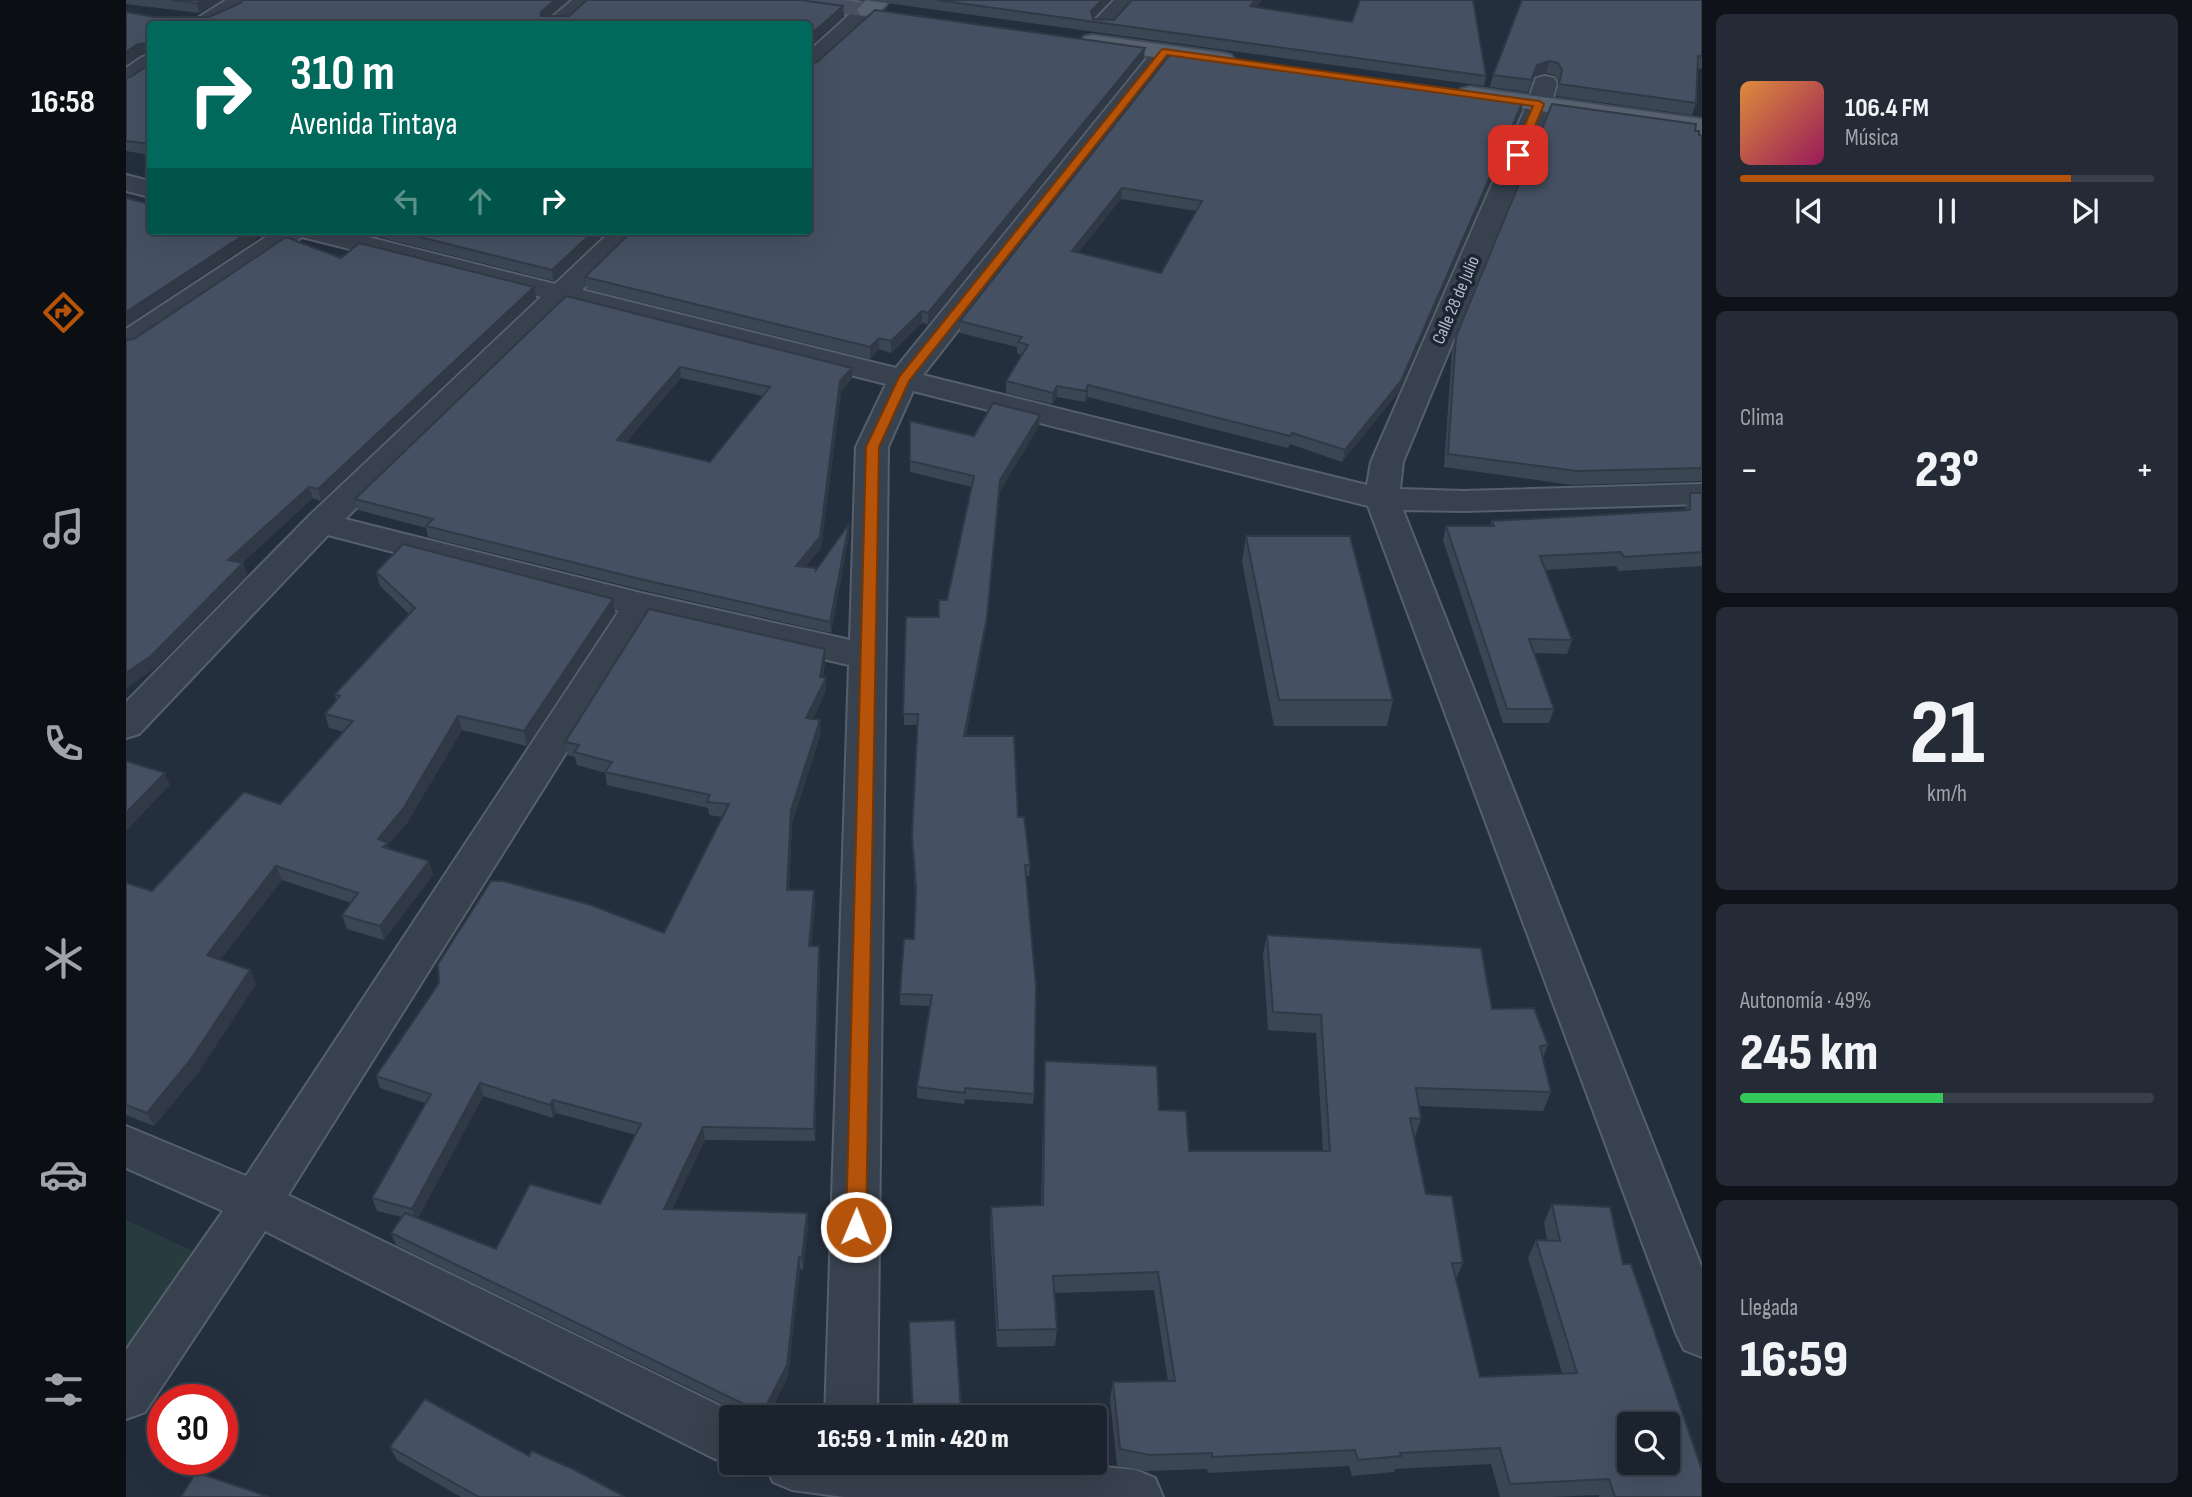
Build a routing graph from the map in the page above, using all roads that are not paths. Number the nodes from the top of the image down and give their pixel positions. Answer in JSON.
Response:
{"nodes":[{"id":1,"x":241,"y":0,"type":"edge"},
{"id":2,"x":586,"y":0,"type":"edge"},
{"id":3,"x":793,"y":0,"type":"edge"},
{"id":4,"x":1127,"y":0,"type":"edge"},
{"id":5,"x":881,"y":8,"type":"edge"},
{"id":6,"x":179,"y":20,"type":"edge"},
{"id":7,"x":186,"y":21,"type":"edge"},
{"id":8,"x":210,"y":21,"type":"edge"},
{"id":9,"x":559,"y":21,"type":"edge"},
{"id":10,"x":1103,"y":23,"type":"junction"},
{"id":11,"x":1164,"y":52,"type":"junction"},
{"id":12,"x":812,"y":62,"type":"edge"},
{"id":13,"x":147,"y":64,"type":"edge"},
{"id":14,"x":1462,"y":71,"type":"edge"},
{"id":15,"x":126,"y":79,"type":"edge"},
{"id":16,"x":1446,"y":91,"type":"edge"},
{"id":17,"x":1542,"y":93,"type":"junction"},
{"id":18,"x":1663,"y":99,"type":"edge"},
{"id":19,"x":1702,"y":127,"type":"edge"},
{"id":20,"x":287,"y":235,"type":"edge"},
{"id":21,"x":327,"y":235,"type":"edge"},
{"id":22,"x":623,"y":235,"type":"edge"},
{"id":23,"x":560,"y":292,"type":"junction"},
{"id":24,"x":126,"y":342,"type":"edge"},
{"id":25,"x":903,"y":380,"type":"junction"},
{"id":26,"x":1702,"y":494,"type":"edge"},
{"id":27,"x":1382,"y":499,"type":"junction"},
{"id":28,"x":321,"y":523,"type":"junction"},
{"id":29,"x":641,"y":605,"type":"junction"},
{"id":30,"x":869,"y":657,"type":"junction"},
{"id":31,"x":126,"y":725,"type":"edge"},
{"id":32,"x":126,"y":1146,"type":"edge"},
{"id":33,"x":256,"y":1203,"type":"junction"},
{"id":34,"x":1702,"y":1333,"type":"edge"},
{"id":35,"x":126,"y":1395,"type":"edge"},
{"id":36,"x":851,"y":1405,"type":"edge"},
{"id":37,"x":719,"y":1433,"type":"edge"},
{"id":38,"x":846,"y":1477,"type":"edge"},
{"id":39,"x":1136,"y":1497,"type":"edge"}],
"edges":[{"from":1,"to":8,"type":"street"},
{"from":2,"to":9,"type":"street"},
{"from":3,"to":5,"type":"main road"},
{"from":4,"to":10,"type":"street"},
{"from":5,"to":12,"type":"street"},
{"from":6,"to":7,"type":"street"},
{"from":10,"to":11,"type":"main road"},
{"from":10,"to":11,"type":"main road"},
{"from":11,"to":25,"type":"street"},
{"from":13,"to":15,"type":"street"},
{"from":14,"to":17,"type":"main road"},
{"from":16,"to":17,"type":"main road"},
{"from":17,"to":18,"type":"main road"},
{"from":17,"to":19,"type":"main road"},
{"from":17,"to":27,"type":"street","name":"Calle 28 de Julio"},
{"from":20,"to":24,"type":"street"},
{"from":21,"to":23,"type":"street"},
{"from":22,"to":23,"type":"street"},
{"from":23,"to":25,"type":"street"},
{"from":23,"to":28,"type":"street"},
{"from":25,"to":27,"type":"street"},
{"from":25,"to":30,"type":"street"},
{"from":26,"to":27,"type":"street"},
{"from":27,"to":34,"type":"street"},
{"from":28,"to":29,"type":"street"},
{"from":28,"to":31,"type":"street"},
{"from":29,"to":30,"type":"street"},
{"from":29,"to":33,"type":"street"},
{"from":30,"to":36,"type":"street"},
{"from":32,"to":33,"type":"street"},
{"from":33,"to":35,"type":"street"},
{"from":33,"to":37,"type":"street"},
{"from":38,"to":39,"type":"street"}]}
